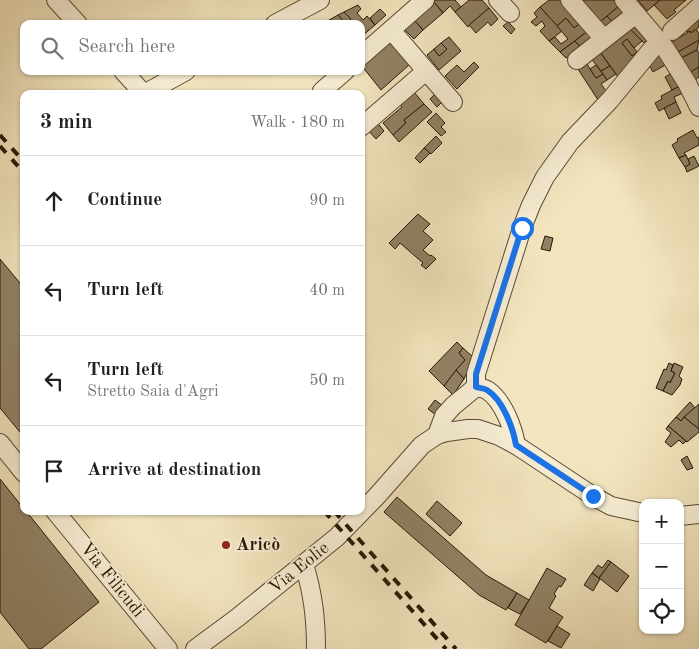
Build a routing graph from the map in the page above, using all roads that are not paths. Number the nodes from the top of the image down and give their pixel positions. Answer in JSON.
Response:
{"nodes":[{"id":1,"x":56,"y":0,"type":"edge"},
{"id":2,"x":320,"y":0,"type":"edge"},
{"id":3,"x":425,"y":0,"type":"edge"},
{"id":4,"x":570,"y":0,"type":"edge"},
{"id":5,"x":624,"y":0,"type":"edge"},
{"id":6,"x":699,"y":7,"type":"edge"},
{"id":7,"x":636,"y":14,"type":"junction"},
{"id":8,"x":74,"y":20,"type":"edge"},
{"id":9,"x":283,"y":20,"type":"edge"},
{"id":10,"x":391,"y":30,"type":"junction"},
{"id":11,"x":604,"y":39,"type":"junction"},
{"id":12,"x":661,"y":41,"type":"junction"},
{"id":13,"x":365,"y":53,"type":"edge"},
{"id":14,"x":577,"y":60,"type":"dead end"},
{"id":15,"x":426,"y":72,"type":"junction"},
{"id":16,"x":127,"y":75,"type":"edge"},
{"id":17,"x":179,"y":75,"type":"edge"},
{"id":18,"x":340,"y":75,"type":"edge"},
{"id":19,"x":140,"y":90,"type":"edge"},
{"id":20,"x":151,"y":90,"type":"edge"},
{"id":21,"x":323,"y":90,"type":"edge"},
{"id":22,"x":453,"y":102,"type":"dead end"},
{"id":23,"x":699,"y":107,"type":"edge"},
{"id":24,"x":365,"y":124,"type":"edge"},
{"id":25,"x":476,"y":387,"type":"junction"},
{"id":26,"x":436,"y":435,"type":"junction"},
{"id":27,"x":0,"y":444,"type":"edge"},
{"id":28,"x":516,"y":445,"type":"junction"},
{"id":29,"x":20,"y":468,"type":"edge"},
{"id":30,"x":365,"y":509,"type":"edge"},
{"id":31,"x":639,"y":512,"type":"edge"},
{"id":32,"x":699,"y":514,"type":"edge"},
{"id":33,"x":58,"y":515,"type":"edge"},
{"id":34,"x":359,"y":515,"type":"edge"},
{"id":35,"x":684,"y":516,"type":"edge"},
{"id":36,"x":304,"y":564,"type":"junction"},
{"id":37,"x":168,"y":649,"type":"edge"},
{"id":38,"x":195,"y":649,"type":"edge"},
{"id":39,"x":316,"y":649,"type":"edge"}],
"edges":[{"from":1,"to":8,"type":"street"},
{"from":2,"to":9,"type":"street"},
{"from":3,"to":10,"type":"street"},
{"from":4,"to":11,"type":"street"},
{"from":5,"to":7,"type":"street"},
{"from":6,"to":12,"type":"street"},
{"from":7,"to":11,"type":"street"},
{"from":7,"to":12,"type":"street"},
{"from":10,"to":13,"type":"street"},
{"from":10,"to":15,"type":"street"},
{"from":11,"to":14,"type":"street"},
{"from":12,"to":23,"type":"street"},
{"from":12,"to":25,"type":"street"},
{"from":15,"to":22,"type":"street"},
{"from":15,"to":24,"type":"street"},
{"from":16,"to":19,"type":"street"},
{"from":17,"to":20,"type":"street"},
{"from":18,"to":21,"type":"street"},
{"from":25,"to":26,"type":"street"},
{"from":25,"to":28,"type":"street"},
{"from":26,"to":28,"type":"street"},
{"from":26,"to":30,"type":"street","name":"Via Eolie"},
{"from":27,"to":29,"type":"street"},
{"from":28,"to":31,"type":"street"},
{"from":32,"to":35,"type":"street"},
{"from":33,"to":37,"type":"street","name":"Via Filicudi"},
{"from":34,"to":36,"type":"street","name":"Via Eolie"},
{"from":36,"to":38,"type":"street","name":"Via Eolie"},
{"from":36,"to":39,"type":"street"}]}
